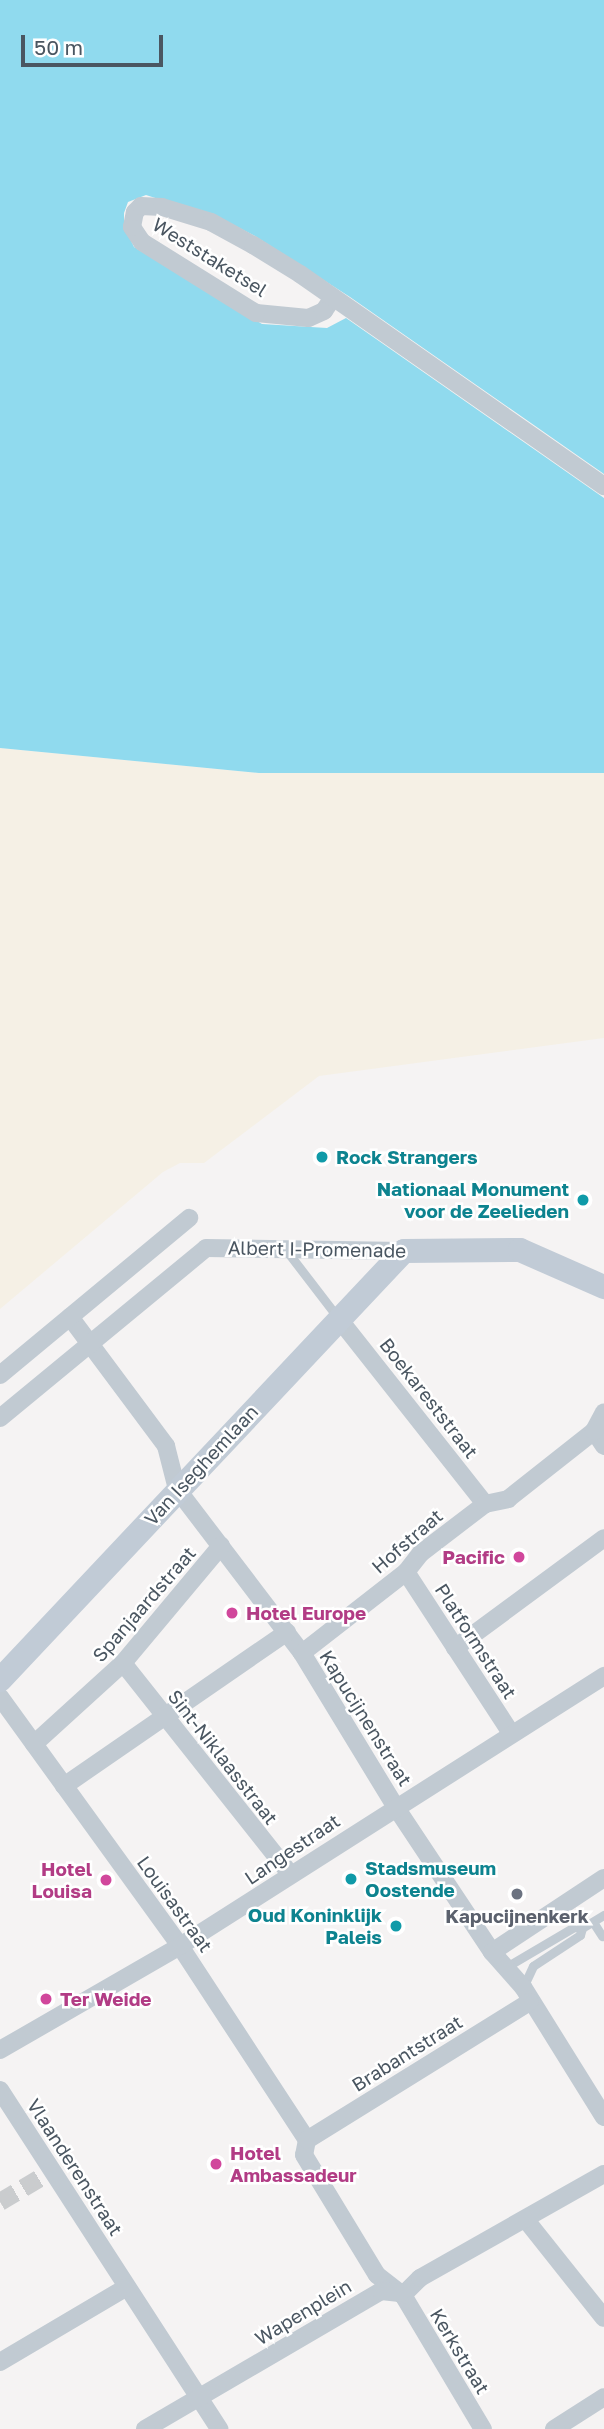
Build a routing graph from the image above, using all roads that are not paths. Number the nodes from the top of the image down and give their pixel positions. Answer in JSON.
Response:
{"nodes":[{"id":1,"x":332,"y":299,"type":"junction"},
{"id":2,"x":604,"y":486,"type":"edge"},
{"id":3,"x":189,"y":1218,"type":"dead end"},
{"id":4,"x":285,"y":1248,"type":"junction"},
{"id":5,"x":404,"y":1251,"type":"junction"},
{"id":6,"x":604,"y":1287,"type":"edge"},
{"id":7,"x":71,"y":1317,"type":"junction"},
{"id":8,"x":339,"y":1319,"type":"junction"},
{"id":9,"x":92,"y":1344,"type":"junction"},
{"id":10,"x":0,"y":1375,"type":"edge"},
{"id":11,"x":604,"y":1412,"type":"edge"},
{"id":12,"x":0,"y":1418,"type":"edge"},
{"id":13,"x":594,"y":1431,"type":"junction"},
{"id":14,"x":604,"y":1446,"type":"edge"},
{"id":15,"x":177,"y":1489,"type":"junction"},
{"id":16,"x":485,"y":1504,"type":"junction"},
{"id":17,"x":604,"y":1538,"type":"edge"},
{"id":18,"x":221,"y":1546,"type":"junction"},
{"id":19,"x":406,"y":1572,"type":"junction"},
{"id":20,"x":287,"y":1632,"type":"junction"},
{"id":21,"x":455,"y":1648,"type":"junction"},
{"id":22,"x":302,"y":1653,"type":"junction"},
{"id":23,"x":124,"y":1664,"type":"junction"},
{"id":24,"x":604,"y":1676,"type":"edge"},
{"id":25,"x":0,"y":1680,"type":"edge"},
{"id":26,"x":0,"y":1697,"type":"edge"},
{"id":27,"x":164,"y":1716,"type":"junction"},
{"id":28,"x":511,"y":1733,"type":"junction"},
{"id":29,"x":34,"y":1744,"type":"junction"},
{"id":30,"x":64,"y":1786,"type":"junction"},
{"id":31,"x":395,"y":1805,"type":"junction"},
{"id":32,"x":291,"y":1875,"type":"junction"},
{"id":33,"x":604,"y":1878,"type":"edge"},
{"id":34,"x":604,"y":1915,"type":"edge"},
{"id":35,"x":593,"y":1922,"type":"junction"},
{"id":36,"x":582,"y":1928,"type":"junction"},
{"id":37,"x":602,"y":1936,"type":"dead end"},
{"id":38,"x":180,"y":1946,"type":"junction"},
{"id":39,"x":492,"y":1952,"type":"junction"},
{"id":40,"x":509,"y":1966,"type":"junction"},
{"id":41,"x":527,"y":1994,"type":"junction"},
{"id":42,"x":0,"y":2050,"type":"edge"},
{"id":43,"x":0,"y":2090,"type":"edge"},
{"id":44,"x":604,"y":2117,"type":"edge"},
{"id":45,"x":307,"y":2140,"type":"junction"},
{"id":46,"x":604,"y":2174,"type":"edge"},
{"id":47,"x":526,"y":2220,"type":"junction"},
{"id":48,"x":127,"y":2287,"type":"junction"},
{"id":49,"x":403,"y":2295,"type":"junction"},
{"id":50,"x":604,"y":2318,"type":"edge"},
{"id":51,"x":0,"y":2362,"type":"edge"},
{"id":52,"x":604,"y":2397,"type":"edge"},
{"id":53,"x":199,"y":2398,"type":"junction"},
{"id":54,"x":145,"y":2429,"type":"edge"},
{"id":55,"x":219,"y":2429,"type":"edge"},
{"id":56,"x":483,"y":2429,"type":"edge"},
{"id":57,"x":554,"y":2429,"type":"edge"}],
"edges":[{"from":1,"to":1,"type":"street","name":"Weststaketsel"},
{"from":1,"to":2,"type":"street","name":"Weststaketsel"},
{"from":3,"to":7,"type":"street"},
{"from":4,"to":5,"type":"street","name":"Albert I-Promenade"},
{"from":4,"to":8,"type":"lane"},
{"from":4,"to":9,"type":"street","name":"Albert I-Promenade"},
{"from":5,"to":6,"type":"street","name":"Albert I-Promenade"},
{"from":5,"to":8,"type":"street","name":"Van Iseghemlaan"},
{"from":7,"to":9,"type":"street","name":"Kapucijnenstraat"},
{"from":7,"to":10,"type":"street"},
{"from":8,"to":15,"type":"street","name":"Van Iseghemlaan"},
{"from":8,"to":16,"type":"street","name":"Boekareststraat"},
{"from":9,"to":12,"type":"street","name":"Albert I-Promenade"},
{"from":9,"to":15,"type":"street","name":"Kapucijnenstraat"},
{"from":11,"to":13,"type":"street","name":"Hofstraat"},
{"from":13,"to":14,"type":"street"},
{"from":13,"to":16,"type":"street","name":"Hofstraat"},
{"from":15,"to":18,"type":"street","name":"Kapucijnenstraat"},
{"from":15,"to":25,"type":"street","name":"Van Iseghemlaan"},
{"from":16,"to":19,"type":"street","name":"Hofstraat"},
{"from":17,"to":21,"type":"street"},
{"from":18,"to":20,"type":"street","name":"Kapucijnenstraat"},
{"from":18,"to":23,"type":"street","name":"Spanjaardstraat"},
{"from":19,"to":21,"type":"street","name":"Platformstraat"},
{"from":19,"to":22,"type":"street","name":"Hofstraat"},
{"from":20,"to":22,"type":"street","name":"Kapucijnenstraat"},
{"from":20,"to":27,"type":"street"},
{"from":21,"to":28,"type":"street","name":"Platformstraat"},
{"from":22,"to":31,"type":"street","name":"Kapucijnenstraat"},
{"from":23,"to":27,"type":"street","name":"Sint-Niklaasstraat"},
{"from":23,"to":29,"type":"street","name":"Spanjaardstraat"},
{"from":24,"to":28,"type":"street","name":"Langestraat"},
{"from":26,"to":29,"type":"street","name":"Louisastraat"},
{"from":27,"to":30,"type":"street"},
{"from":27,"to":32,"type":"street","name":"Sint-Niklaasstraat"},
{"from":28,"to":31,"type":"street","name":"Langestraat"},
{"from":29,"to":30,"type":"street","name":"Louisastraat"},
{"from":30,"to":38,"type":"street","name":"Louisastraat"},
{"from":31,"to":32,"type":"street","name":"Langestraat"},
{"from":31,"to":39,"type":"street","name":"Kapucijnenstraat"},
{"from":32,"to":38,"type":"street","name":"Langestraat"},
{"from":33,"to":39,"type":"street"},
{"from":34,"to":35,"type":"lane"},
{"from":35,"to":36,"type":"lane"},
{"from":35,"to":37,"type":"lane"},
{"from":36,"to":40,"type":"lane"},
{"from":36,"to":41,"type":"lane"},
{"from":38,"to":42,"type":"street","name":"Langestraat"},
{"from":38,"to":45,"type":"street","name":"Louisastraat"},
{"from":39,"to":40,"type":"street","name":"Kapucijnenstraat"},
{"from":40,"to":41,"type":"street","name":"Kapucijnenstraat"},
{"from":41,"to":44,"type":"street","name":"Kapucijnenstraat"},
{"from":41,"to":45,"type":"street","name":"Brabantstraat"},
{"from":43,"to":48,"type":"street","name":"Vlaanderenstraat"},
{"from":45,"to":49,"type":"street","name":"Wapenplein"},
{"from":46,"to":47,"type":"street"},
{"from":47,"to":49,"type":"street"},
{"from":47,"to":50,"type":"street"},
{"from":48,"to":51,"type":"street"},
{"from":48,"to":53,"type":"street"},
{"from":49,"to":53,"type":"street","name":"Wapenplein"},
{"from":49,"to":56,"type":"street","name":"Kerkstraat"},
{"from":52,"to":57,"type":"street"},
{"from":53,"to":54,"type":"street","name":"Wapenplein"},
{"from":53,"to":55,"type":"street"}]}
